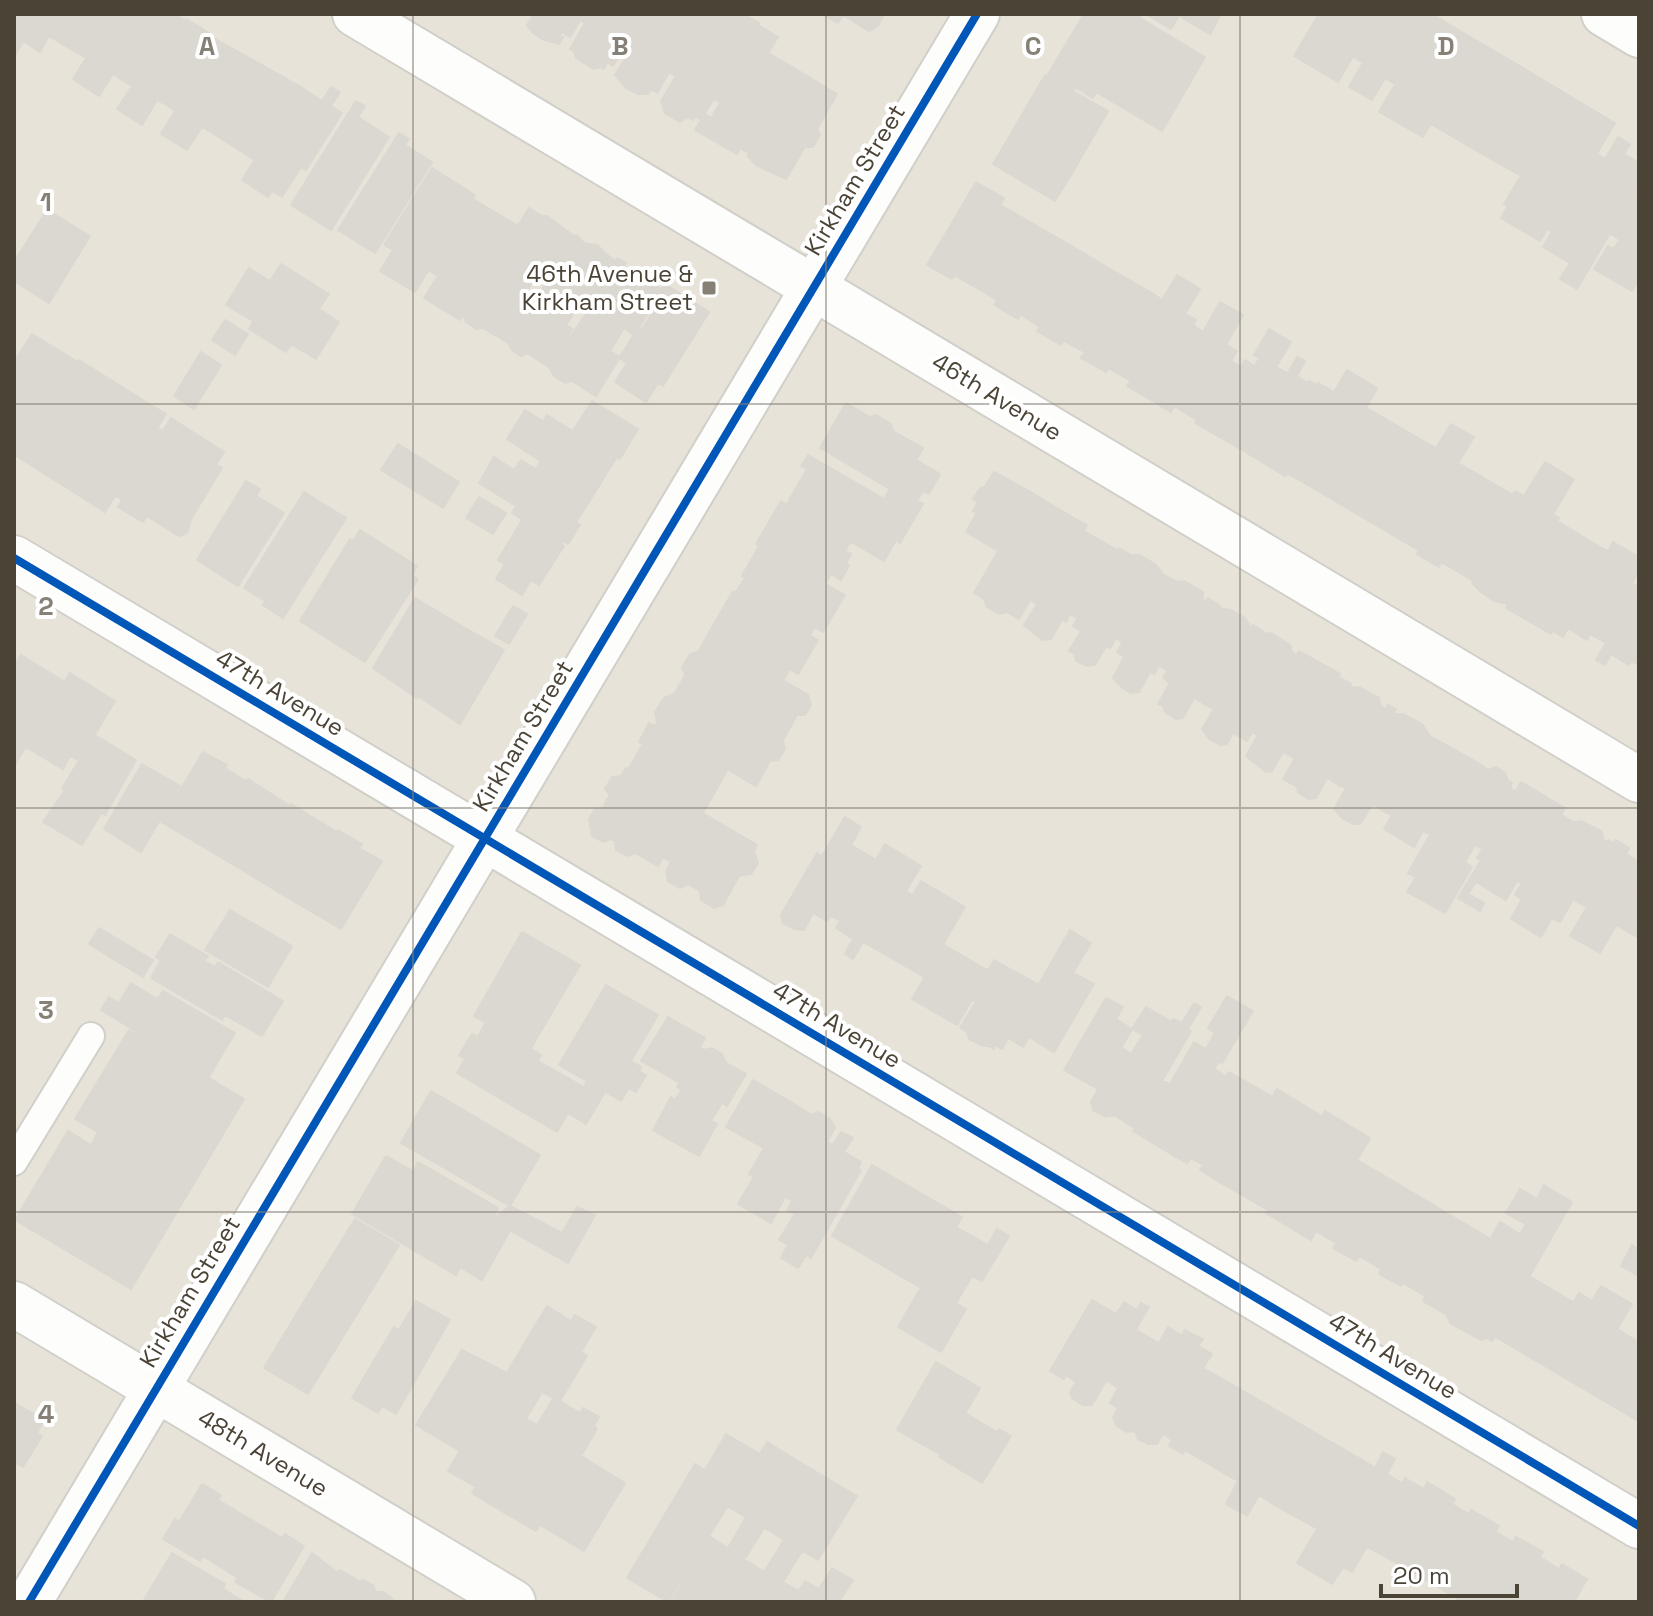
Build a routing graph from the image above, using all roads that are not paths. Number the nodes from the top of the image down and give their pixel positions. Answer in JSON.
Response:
{"nodes":[{"id":1,"x":355,"y":14,"type":"edge"},
{"id":2,"x":977,"y":14,"type":"edge"},
{"id":3,"x":1604,"y":14,"type":"edge"},
{"id":4,"x":1639,"y":35,"type":"edge"},
{"id":5,"x":814,"y":288,"type":"junction"},
{"id":6,"x":14,"y":558,"type":"edge"},
{"id":7,"x":1639,"y":780,"type":"edge"},
{"id":8,"x":485,"y":838,"type":"junction"},
{"id":9,"x":91,"y":1036,"type":"dead end"},
{"id":10,"x":14,"y":1162,"type":"edge"},
{"id":11,"x":14,"y":1304,"type":"edge"},
{"id":12,"x":156,"y":1389,"type":"junction"},
{"id":13,"x":1639,"y":1526,"type":"edge"},
{"id":14,"x":29,"y":1602,"type":"edge"},
{"id":15,"x":513,"y":1602,"type":"edge"}],
"edges":[{"from":1,"to":5,"type":"street","name":"46th Avenue"},
{"from":2,"to":5,"type":"street","name":"Kirkham Street"},
{"from":3,"to":4,"type":"street"},
{"from":5,"to":7,"type":"street","name":"46th Avenue"},
{"from":5,"to":8,"type":"street","name":"Kirkham Street"},
{"from":6,"to":8,"type":"street","name":"47th Avenue"},
{"from":8,"to":12,"type":"street","name":"Kirkham Street"},
{"from":8,"to":13,"type":"street","name":"47th Avenue"},
{"from":9,"to":10,"type":"lane"},
{"from":11,"to":12,"type":"street","name":"48th Avenue"},
{"from":12,"to":14,"type":"street","name":"Kirkham Street"},
{"from":12,"to":15,"type":"street","name":"48th Avenue"}]}
